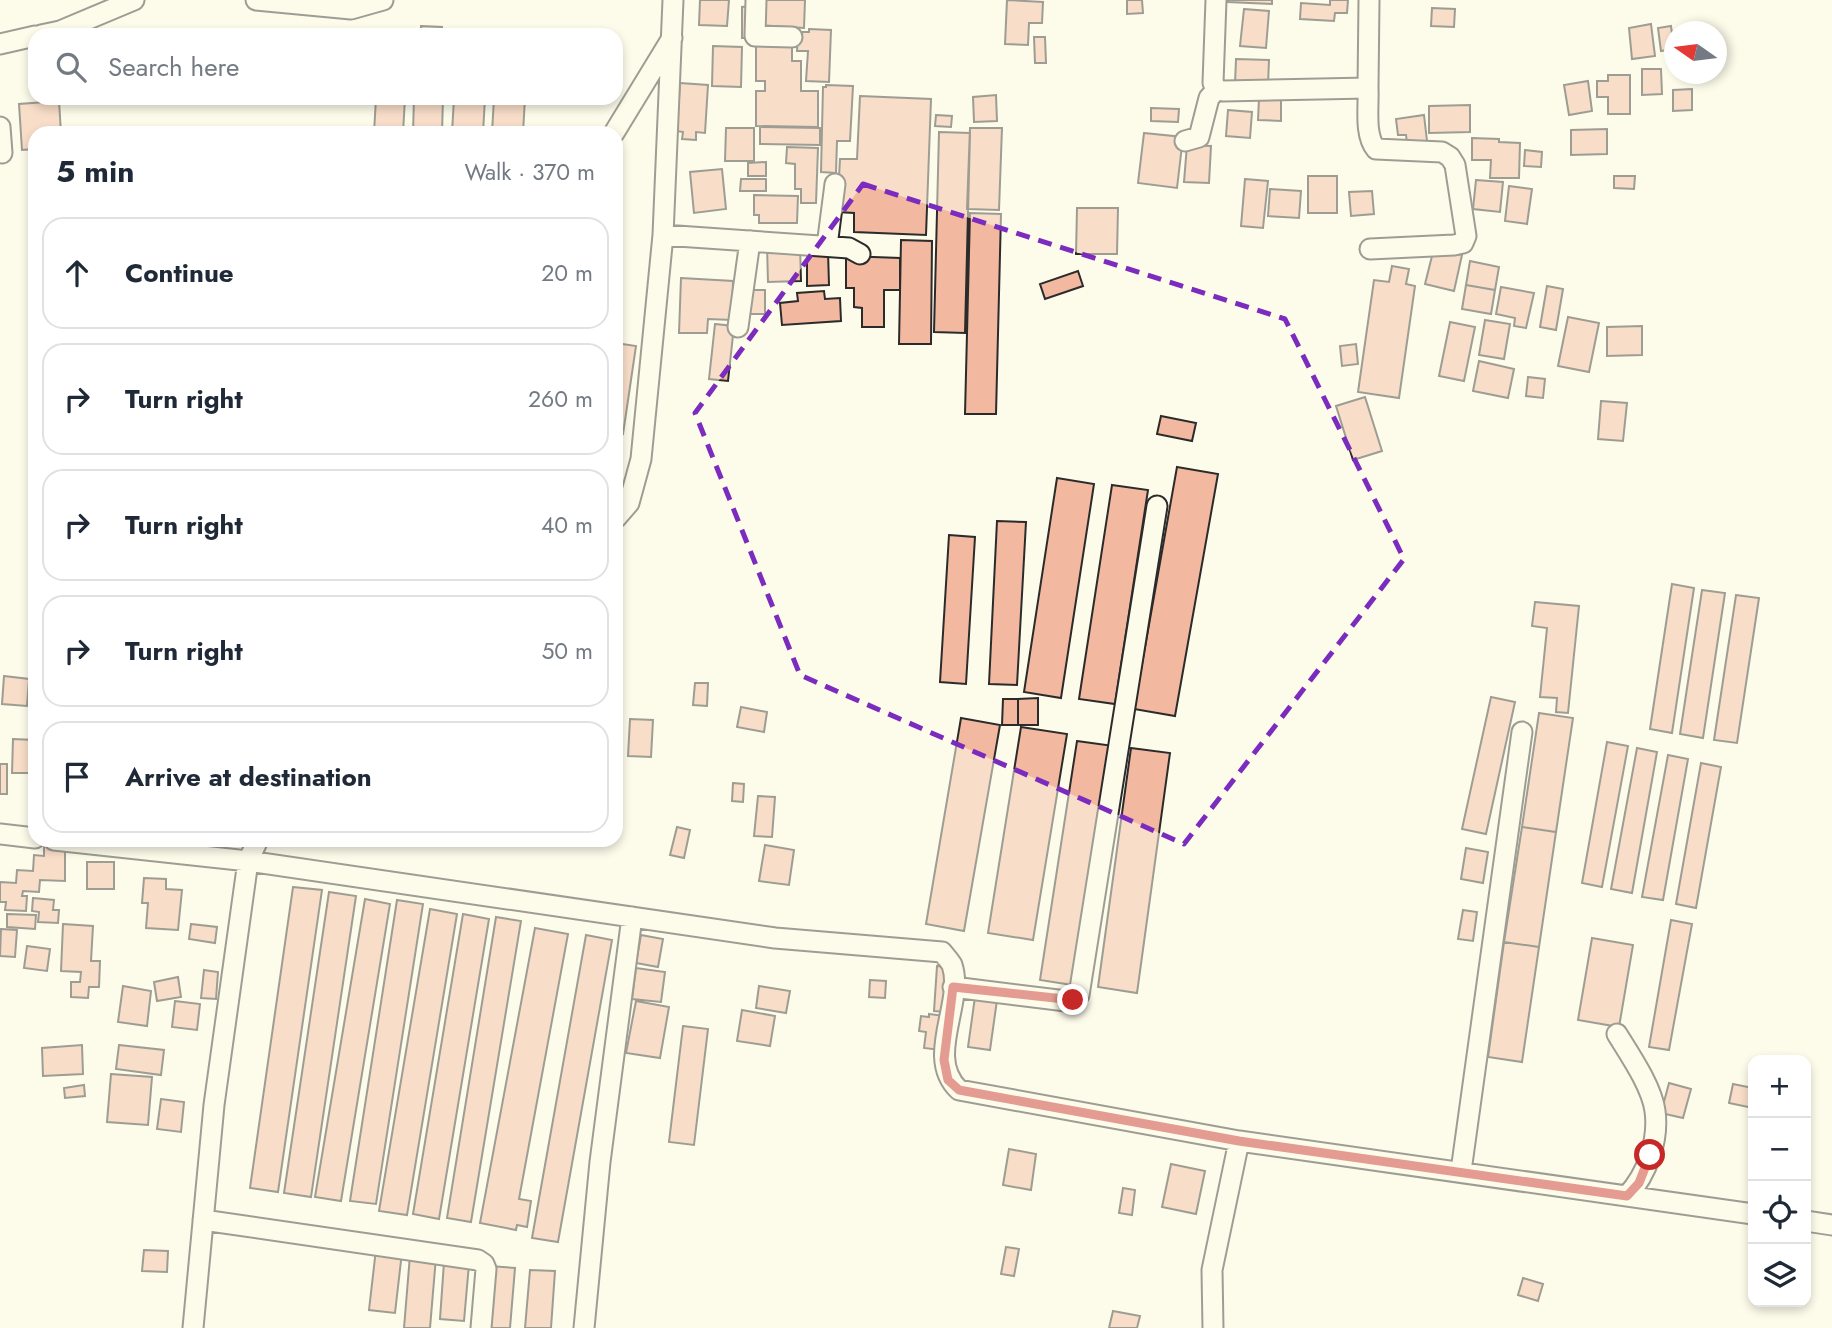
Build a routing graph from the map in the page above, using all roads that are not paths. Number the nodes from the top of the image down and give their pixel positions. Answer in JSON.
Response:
{"nodes":[{"id":1,"x":134,"y":0,"type":"edge"},
{"id":2,"x":256,"y":0,"type":"edge"},
{"id":3,"x":383,"y":0,"type":"edge"},
{"id":4,"x":673,"y":0,"type":"edge"},
{"id":5,"x":756,"y":0,"type":"edge"},
{"id":6,"x":1216,"y":0,"type":"edge"},
{"id":7,"x":1369,"y":0,"type":"edge"},
{"id":8,"x":67,"y":28,"type":"edge"},
{"id":9,"x":673,"y":37,"type":"junction"},
{"id":10,"x":792,"y":37,"type":"dead end"},
{"id":11,"x":28,"y":38,"type":"edge"},
{"id":12,"x":0,"y":44,"type":"edge"},
{"id":13,"x":1368,"y":88,"type":"junction"},
{"id":14,"x":1217,"y":89,"type":"junction"},
{"id":15,"x":618,"y":126,"type":"edge"},
{"id":16,"x":0,"y":127,"type":"edge"},
{"id":17,"x":1185,"y":141,"type":"dead end"},
{"id":18,"x":2,"y":153,"type":"edge"},
{"id":19,"x":835,"y":184,"type":"dead end"},
{"id":20,"x":663,"y":235,"type":"junction"},
{"id":21,"x":751,"y":241,"type":"junction"},
{"id":22,"x":827,"y":246,"type":"junction"},
{"id":23,"x":1370,"y":249,"type":"dead end"},
{"id":24,"x":860,"y":254,"type":"dead end"},
{"id":25,"x":738,"y":327,"type":"dead end"},
{"id":26,"x":1157,"y":506,"type":"dead end"},
{"id":27,"x":623,"y":510,"type":"edge"},
{"id":28,"x":1522,"y":732,"type":"dead end"},
{"id":29,"x":0,"y":834,"type":"edge"},
{"id":30,"x":28,"y":837,"type":"edge"},
{"id":31,"x":119,"y":847,"type":"edge"},
{"id":32,"x":255,"y":847,"type":"edge"},
{"id":33,"x":248,"y":861,"type":"junction"},
{"id":34,"x":632,"y":918,"type":"junction"},
{"id":35,"x":953,"y":987,"type":"junction"},
{"id":36,"x":1617,"y":1034,"type":"dead end"},
{"id":37,"x":1239,"y":1141,"type":"junction"},
{"id":38,"x":1461,"y":1171,"type":"junction"},
{"id":39,"x":1627,"y":1196,"type":"junction"},
{"id":40,"x":1748,"y":1213,"type":"edge"},
{"id":41,"x":203,"y":1220,"type":"junction"},
{"id":42,"x":1811,"y":1223,"type":"edge"},
{"id":43,"x":1832,"y":1225,"type":"edge"},
{"id":44,"x":193,"y":1328,"type":"edge"},
{"id":45,"x":481,"y":1328,"type":"edge"},
{"id":46,"x":584,"y":1328,"type":"edge"},
{"id":47,"x":1213,"y":1328,"type":"edge"}],
"edges":[{"from":1,"to":8,"type":"street"},
{"from":2,"to":3,"type":"street"},
{"from":4,"to":9,"type":"street"},
{"from":5,"to":10,"type":"street"},
{"from":6,"to":14,"type":"street"},
{"from":7,"to":13,"type":"street"},
{"from":9,"to":15,"type":"street"},
{"from":9,"to":20,"type":"street"},
{"from":11,"to":12,"type":"street"},
{"from":13,"to":14,"type":"street"},
{"from":13,"to":23,"type":"street"},
{"from":14,"to":17,"type":"street"},
{"from":16,"to":18,"type":"street"},
{"from":19,"to":22,"type":"street"},
{"from":20,"to":21,"type":"street"},
{"from":20,"to":27,"type":"street"},
{"from":21,"to":22,"type":"street"},
{"from":21,"to":25,"type":"street"},
{"from":22,"to":24,"type":"street"},
{"from":26,"to":35,"type":"street"},
{"from":28,"to":38,"type":"street"},
{"from":29,"to":30,"type":"street"},
{"from":31,"to":33,"type":"street"},
{"from":32,"to":33,"type":"street"},
{"from":33,"to":34,"type":"street"},
{"from":33,"to":41,"type":"street"},
{"from":34,"to":35,"type":"street"},
{"from":34,"to":46,"type":"street"},
{"from":35,"to":37,"type":"street"},
{"from":36,"to":39,"type":"street"},
{"from":37,"to":38,"type":"street"},
{"from":37,"to":47,"type":"street"},
{"from":38,"to":39,"type":"street"},
{"from":39,"to":40,"type":"street"},
{"from":41,"to":44,"type":"street"},
{"from":41,"to":45,"type":"street"},
{"from":42,"to":43,"type":"street"}]}
